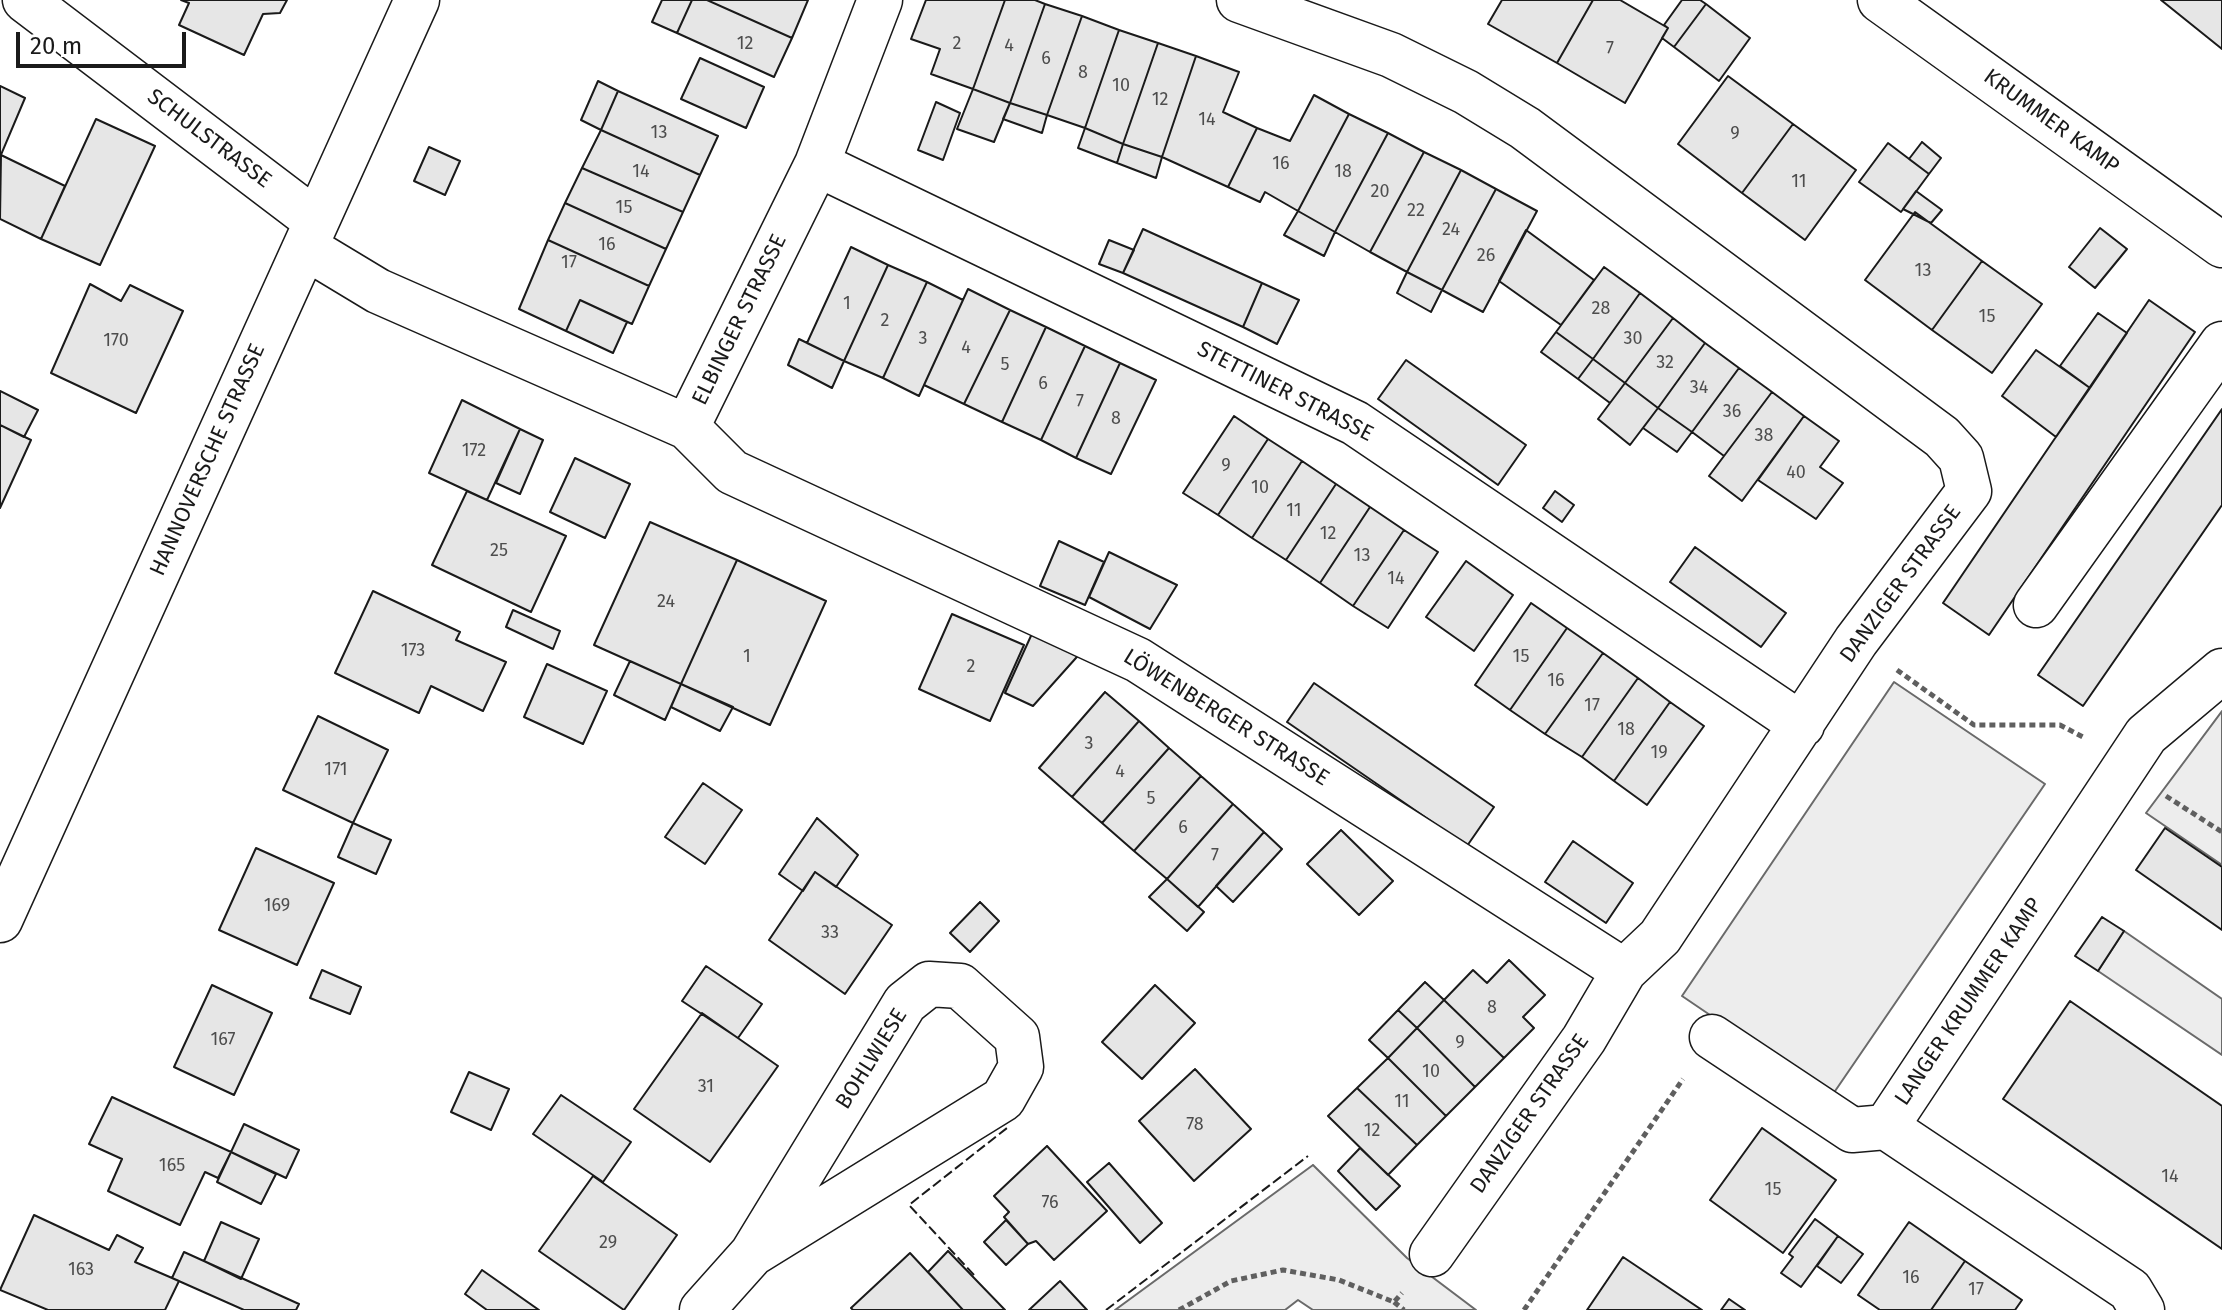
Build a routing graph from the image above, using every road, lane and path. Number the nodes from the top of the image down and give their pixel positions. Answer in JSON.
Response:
{"nodes":[{"id":1,"x":25,"y":0,"type":"edge"},
{"id":2,"x":417,"y":0,"type":"edge"},
{"id":3,"x":880,"y":0,"type":"edge"},
{"id":4,"x":1239,"y":0,"type":"edge"},
{"id":5,"x":1880,"y":0,"type":"edge"},
{"id":6,"x":817,"y":164,"type":"junction"},
{"id":7,"x":310,"y":234,"type":"junction"},
{"id":8,"x":2222,"y":245,"type":"edge"},
{"id":9,"x":2222,"y":344,"type":"edge"},
{"id":10,"x":687,"y":427,"type":"junction"},
{"id":11,"x":2036,"y":605,"type":"dead end"},
{"id":12,"x":1856,"y":641,"type":"junction"},
{"id":13,"x":2222,"y":671,"type":"edge"},
{"id":14,"x":1802,"y":725,"type":"junction"},
{"id":15,"x":2127,"y":762,"type":"junction"},
{"id":16,"x":2222,"y":832,"type":"edge"},
{"id":17,"x":0,"y":920,"type":"edge"},
{"id":18,"x":1624,"y":971,"type":"junction"},
{"id":19,"x":1712,"y":1037,"type":"joint"},
{"id":20,"x":1886,"y":1127,"type":"junction"},
{"id":21,"x":752,"y":1254,"type":"junction"},
{"id":22,"x":1432,"y":1254,"type":"joint"},
{"id":23,"x":1394,"y":1302,"type":"junction"},
{"id":24,"x":702,"y":1310,"type":"edge"},
{"id":25,"x":1179,"y":1310,"type":"edge"},
{"id":26,"x":1404,"y":1310,"type":"edge"},
{"id":27,"x":1524,"y":1310,"type":"edge"},
{"id":28,"x":2142,"y":1310,"type":"edge"}],
"edges":[{"from":1,"to":7,"type":"street","name":"SCHULSTRASSE"},
{"from":2,"to":7,"type":"street","name":"HANNOVERSCHE STRASSE"},
{"from":3,"to":6,"type":"street","name":"ELBINGER STRASSE"},
{"from":4,"to":12,"type":"street","name":"DANZIGER STRASSE"},
{"from":5,"to":8,"type":"street","name":"KRUMMER KAMP"},
{"from":6,"to":10,"type":"street","name":"ELBINGER STRASSE"},
{"from":6,"to":14,"type":"street","name":"STETTINER STRASSE"},
{"from":7,"to":10,"type":"street","name":"ELBINGER STRASSE"},
{"from":7,"to":17,"type":"street","name":"HANNOVERSCHE STRASSE"},
{"from":9,"to":11,"type":"street"},
{"from":10,"to":18,"type":"street","name":"LÖWENBERGER STRASSE"},
{"from":12,"to":14,"type":"street","name":"DANZIGER STRASSE"},
{"from":12,"to":15,"type":"path"},
{"from":13,"to":15,"type":"street","name":"LANGER KRUMMER KAMP"},
{"from":14,"to":18,"type":"street","name":"DANZIGER STRASSE"},
{"from":15,"to":16,"type":"path"},
{"from":15,"to":20,"type":"street","name":"LANGER KRUMMER KAMP"},
{"from":18,"to":22,"type":"street","name":"DANZIGER STRASSE"},
{"from":19,"to":20,"type":"street"},
{"from":19,"to":27,"type":"path"},
{"from":20,"to":28,"type":"street","name":"LANGER KRUMMER KAMP"},
{"from":21,"to":21,"type":"street","name":"BOHLWIESE"},
{"from":21,"to":24,"type":"street","name":"BOHLWIESE"},
{"from":22,"to":23,"type":"path"},
{"from":23,"to":25,"type":"path"},
{"from":23,"to":26,"type":"path"}]}
